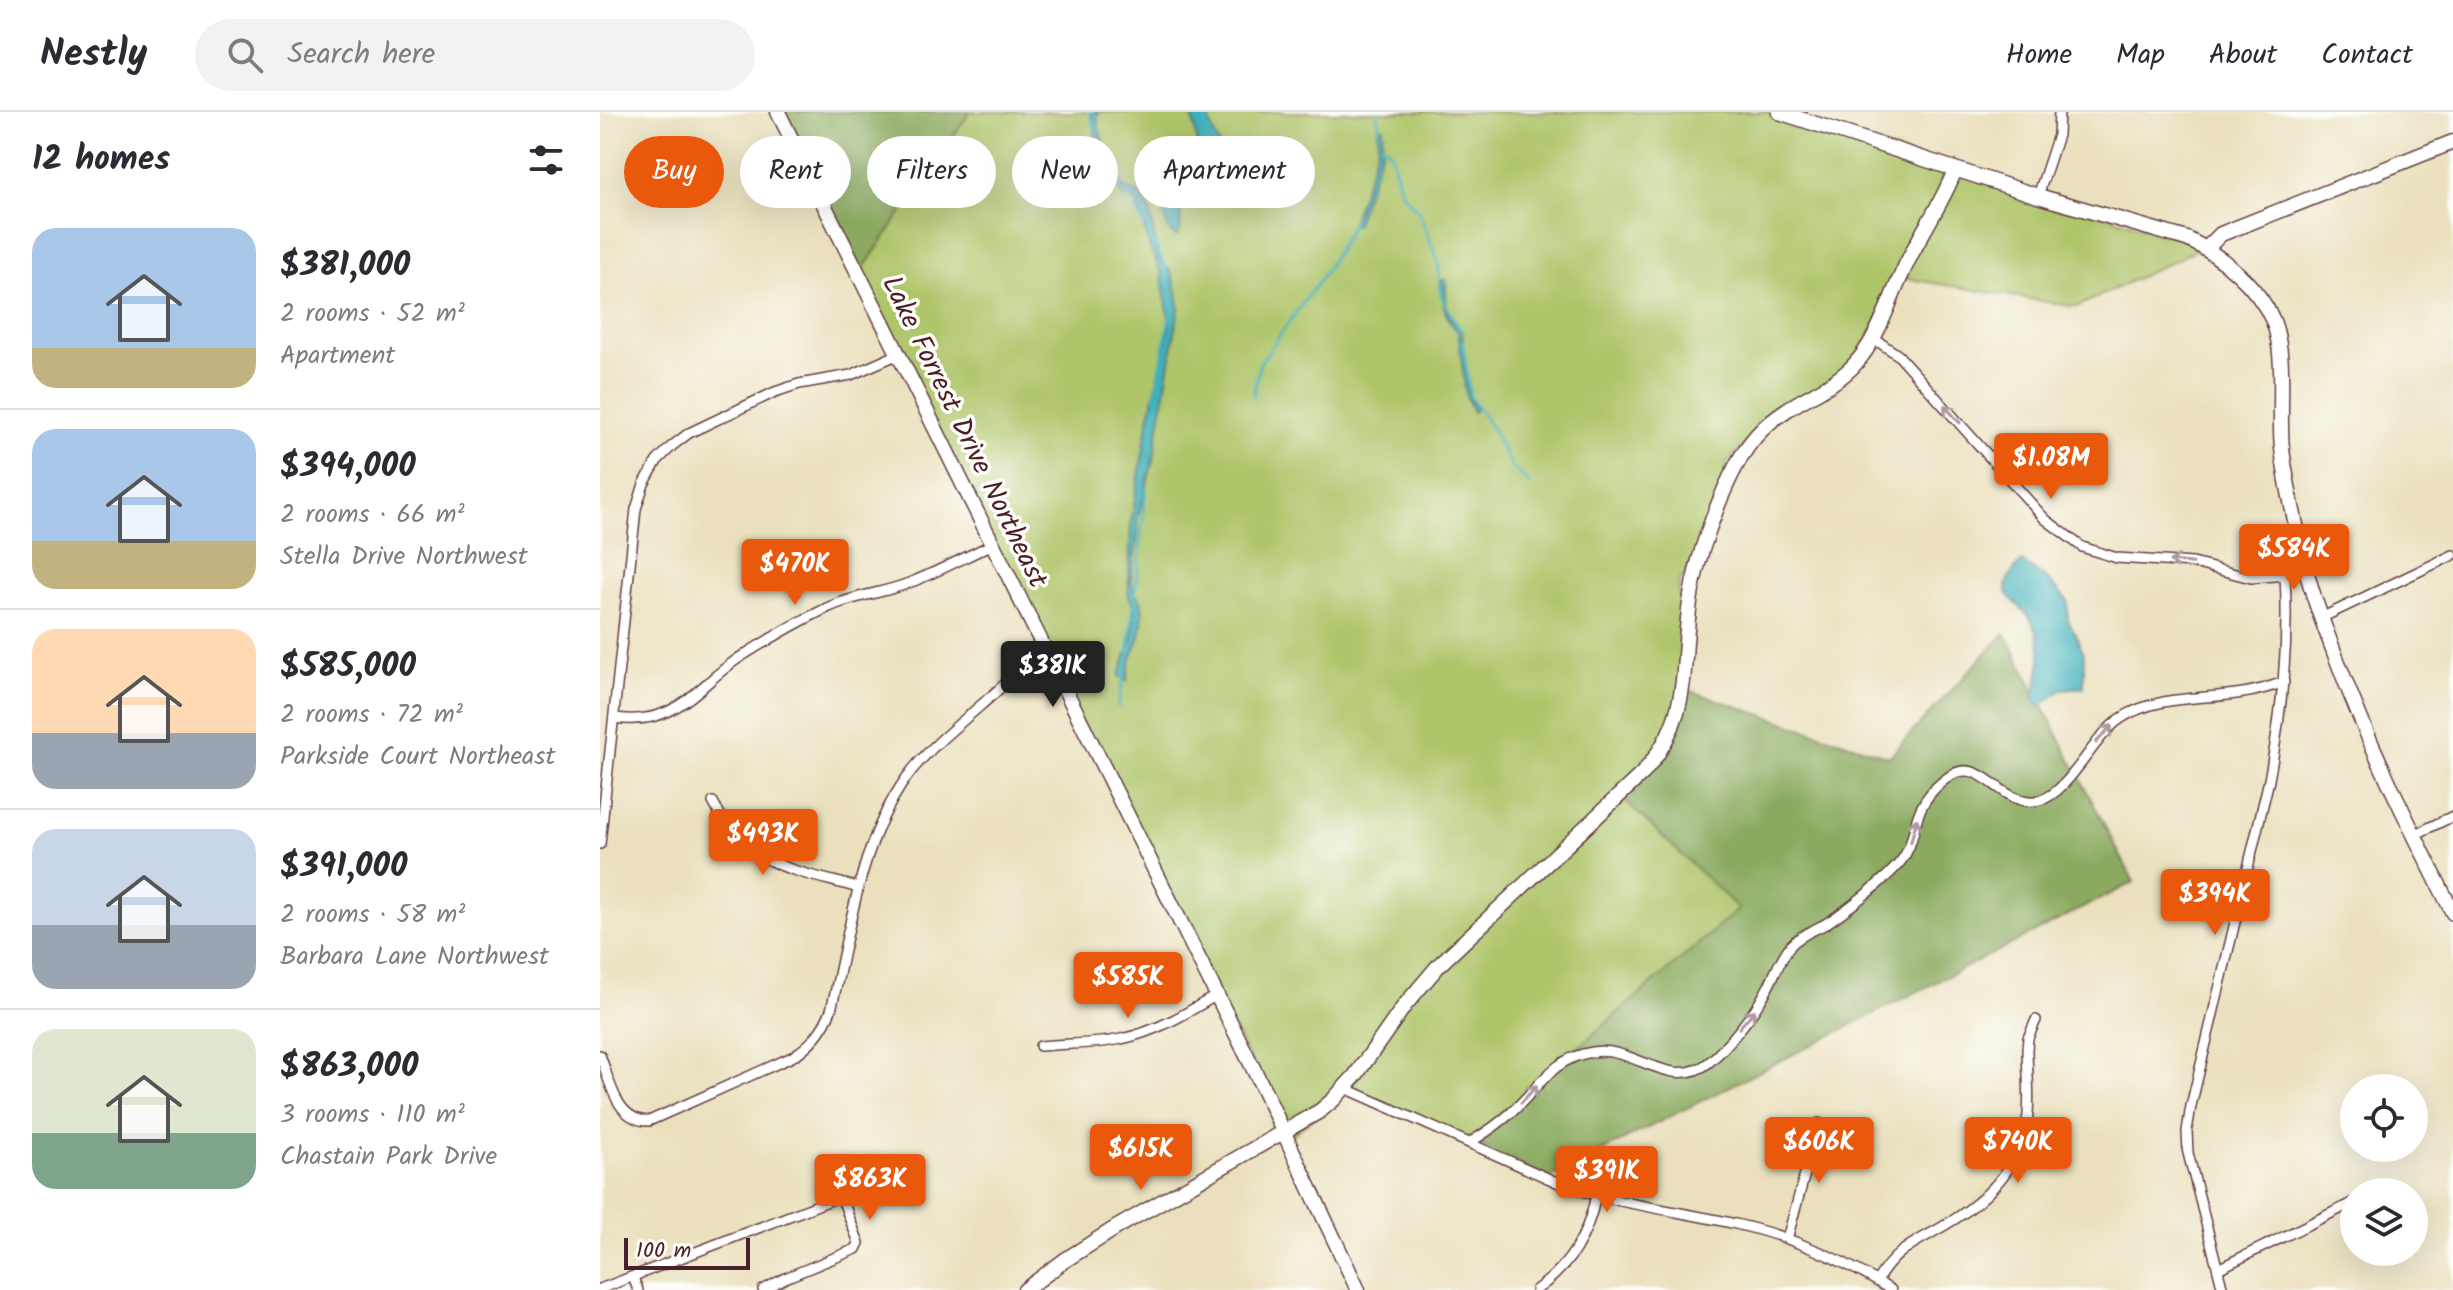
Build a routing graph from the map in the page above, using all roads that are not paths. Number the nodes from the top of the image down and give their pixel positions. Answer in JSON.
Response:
{"nodes":[{"id":1,"x":778,"y":112,"type":"edge"},
{"id":2,"x":1779,"y":112,"type":"edge"},
{"id":3,"x":2059,"y":112,"type":"edge"},
{"id":4,"x":2453,"y":142,"type":"edge"},
{"id":5,"x":1955,"y":170,"type":"junction"},
{"id":6,"x":2038,"y":196,"type":"junction"},
{"id":7,"x":2207,"y":248,"type":"junction"},
{"id":8,"x":1873,"y":338,"type":"junction"},
{"id":9,"x":899,"y":354,"type":"junction"},
{"id":10,"x":993,"y":544,"type":"junction"},
{"id":11,"x":2453,"y":555,"type":"edge"},
{"id":12,"x":2305,"y":564,"type":"junction"},
{"id":13,"x":2285,"y":575,"type":"junction"},
{"id":14,"x":2321,"y":618,"type":"junction"},
{"id":15,"x":1046,"y":652,"type":"junction"},
{"id":16,"x":2284,"y":682,"type":"junction"},
{"id":17,"x":614,"y":718,"type":"junction"},
{"id":18,"x":713,"y":802,"type":"dead end"},
{"id":19,"x":2453,"y":816,"type":"edge"},
{"id":20,"x":2414,"y":835,"type":"junction"},
{"id":21,"x":600,"y":844,"type":"edge"},
{"id":22,"x":859,"y":888,"type":"junction"},
{"id":23,"x":2453,"y":913,"type":"edge"},
{"id":24,"x":1217,"y":995,"type":"junction"},
{"id":25,"x":2036,"y":1020,"type":"dead end"},
{"id":26,"x":1040,"y":1046,"type":"dead end"},
{"id":27,"x":600,"y":1055,"type":"edge"},
{"id":28,"x":1345,"y":1088,"type":"junction"},
{"id":29,"x":1819,"y":1123,"type":"dead end"},
{"id":30,"x":1283,"y":1132,"type":"junction"},
{"id":31,"x":1469,"y":1143,"type":"junction"},
{"id":32,"x":1596,"y":1195,"type":"junction"},
{"id":33,"x":2340,"y":1209,"type":"edge"},
{"id":34,"x":1787,"y":1239,"type":"junction"},
{"id":35,"x":2218,"y":1269,"type":"junction"},
{"id":36,"x":633,"y":1277,"type":"junction"},
{"id":37,"x":1877,"y":1281,"type":"junction"},
{"id":38,"x":600,"y":1289,"type":"edge"},
{"id":39,"x":638,"y":1290,"type":"edge"},
{"id":40,"x":763,"y":1290,"type":"edge"},
{"id":41,"x":1025,"y":1290,"type":"edge"},
{"id":42,"x":1358,"y":1290,"type":"edge"},
{"id":43,"x":1536,"y":1290,"type":"edge"},
{"id":44,"x":1891,"y":1290,"type":"edge"},
{"id":45,"x":2223,"y":1290,"type":"edge"}],
"edges":[{"from":1,"to":9,"type":"street","name":"Lake Forrest Drive Northeast"},
{"from":2,"to":5,"type":"street"},
{"from":3,"to":6,"type":"street"},
{"from":4,"to":7,"type":"street"},
{"from":5,"to":6,"type":"street"},
{"from":5,"to":8,"type":"street"},
{"from":6,"to":7,"type":"street"},
{"from":7,"to":12,"type":"street"},
{"from":13,"to":8,"type":"street","one_way":true},
{"from":8,"to":28,"type":"street"},
{"from":9,"to":10,"type":"street","name":"Lake Forrest Drive Northeast"},
{"from":9,"to":17,"type":"street"},
{"from":10,"to":15,"type":"street","name":"Lake Forrest Drive Northeast"},
{"from":10,"to":17,"type":"street"},
{"from":11,"to":14,"type":"street"},
{"from":12,"to":13,"type":"street"},
{"from":12,"to":14,"type":"street"},
{"from":13,"to":16,"type":"street"},
{"from":14,"to":20,"type":"street"},
{"from":15,"to":22,"type":"street"},
{"from":15,"to":24,"type":"street","name":"Lake Forrest Drive Northeast"},
{"from":31,"to":16,"type":"street","one_way":true},
{"from":16,"to":35,"type":"street"},
{"from":17,"to":21,"type":"street"},
{"from":18,"to":22,"type":"street"},
{"from":19,"to":20,"type":"street"},
{"from":20,"to":23,"type":"street"},
{"from":22,"to":27,"type":"street"},
{"from":24,"to":26,"type":"street"},
{"from":24,"to":30,"type":"street","name":"Lake Forrest Drive Northeast"},
{"from":25,"to":37,"type":"street"},
{"from":28,"to":30,"type":"street"},
{"from":28,"to":31,"type":"street"},
{"from":29,"to":34,"type":"street"},
{"from":30,"to":41,"type":"street"},
{"from":30,"to":42,"type":"street","name":"Lake Forrest Drive Northeast"},
{"from":31,"to":32,"type":"street"},
{"from":32,"to":34,"type":"street"},
{"from":32,"to":43,"type":"street"},
{"from":33,"to":35,"type":"street"},
{"from":34,"to":37,"type":"street"},
{"from":35,"to":45,"type":"street"},
{"from":36,"to":38,"type":"street"},
{"from":36,"to":39,"type":"street"},
{"from":36,"to":40,"type":"street"},
{"from":37,"to":44,"type":"street"}]}
